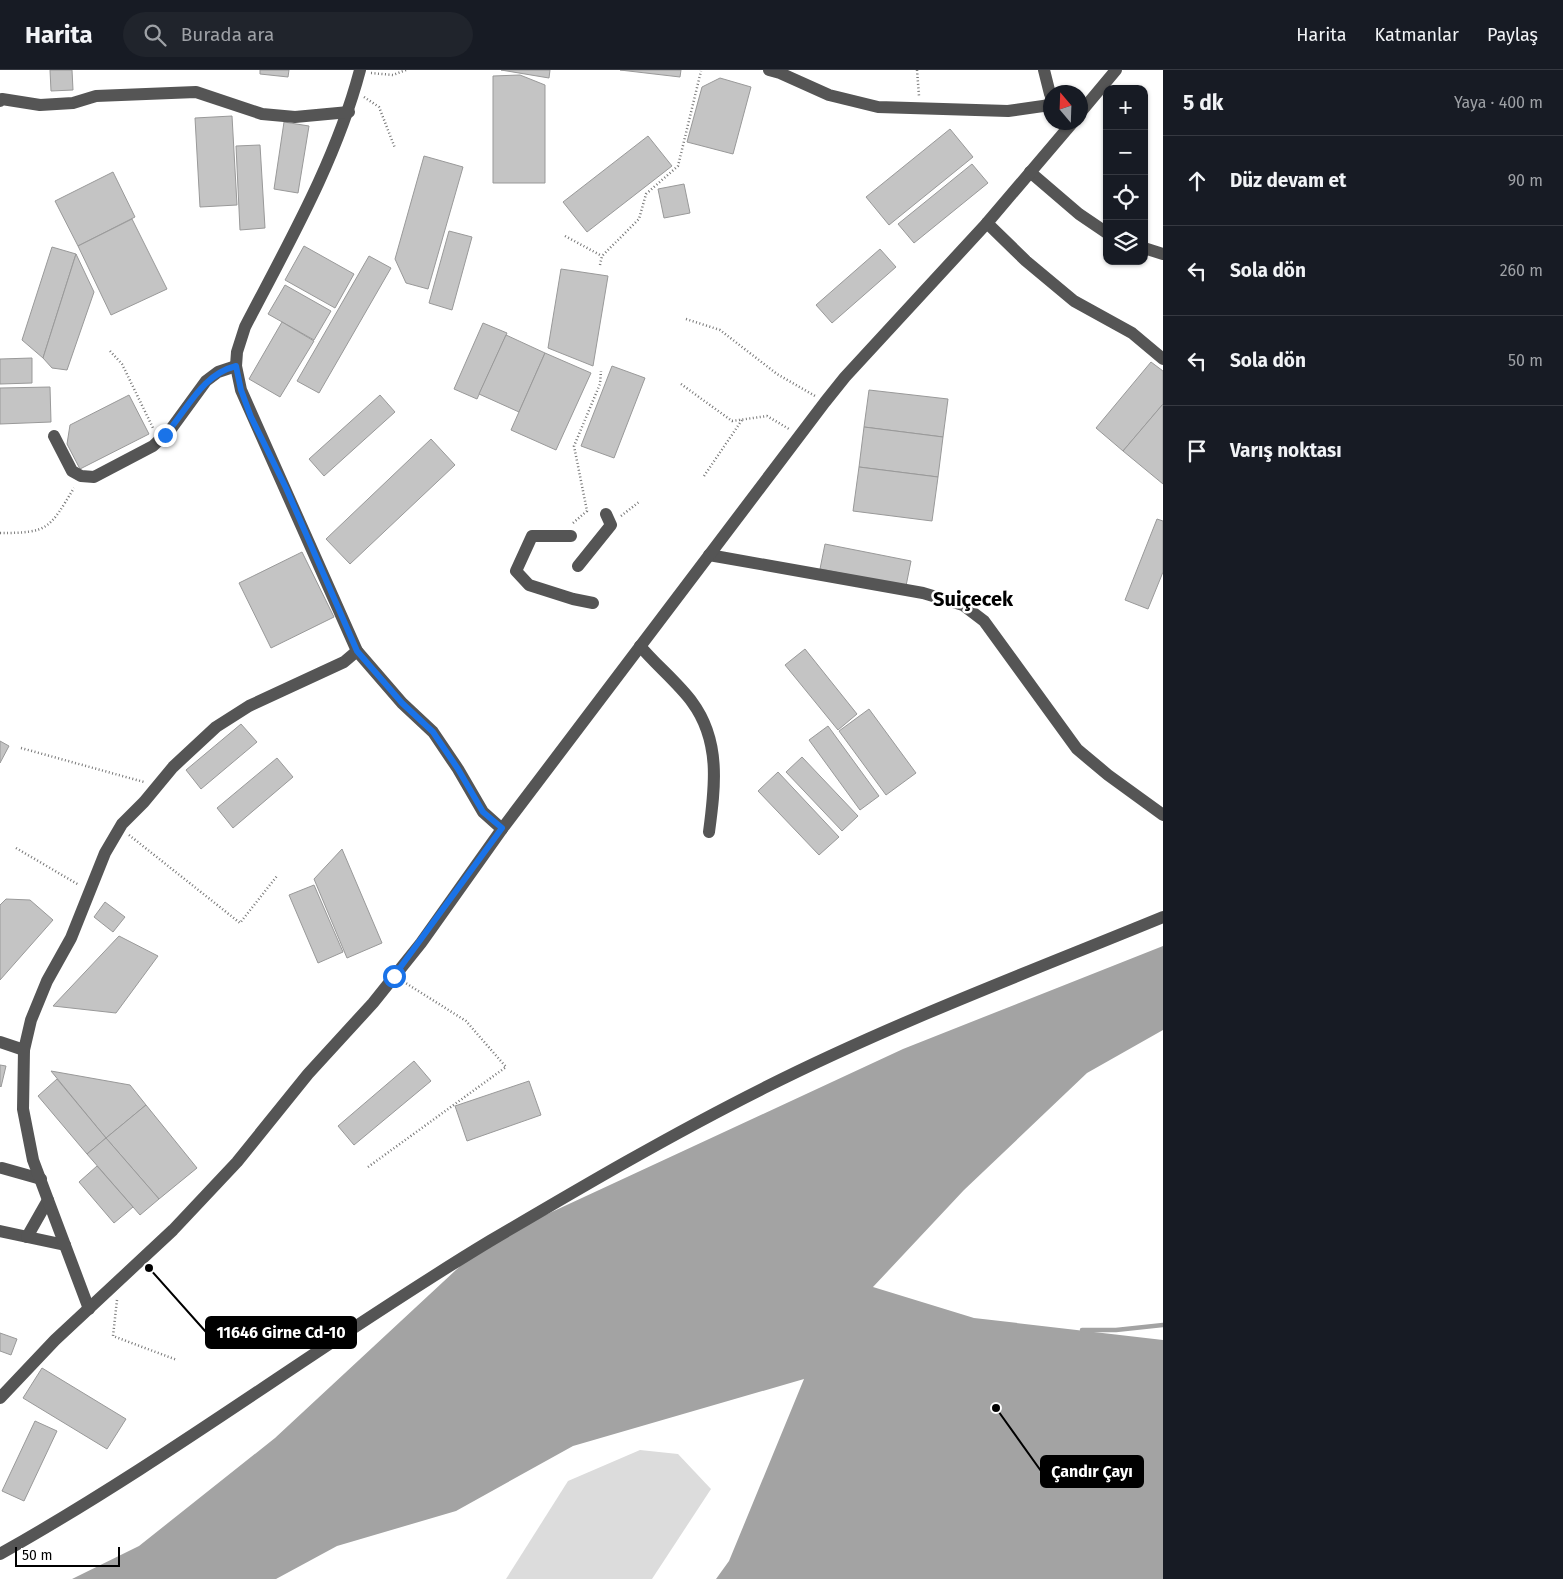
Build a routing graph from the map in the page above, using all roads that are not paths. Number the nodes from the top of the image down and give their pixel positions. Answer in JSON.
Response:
{"nodes":[{"id":1,"x":769,"y":70,"type":"edge"},
{"id":2,"x":1044,"y":70,"type":"edge"},
{"id":3,"x":1116,"y":70,"type":"edge"},
{"id":4,"x":360,"y":71,"type":"edge"},
{"id":5,"x":1048,"y":85,"type":"edge"},
{"id":6,"x":0,"y":101,"type":"edge"},
{"id":7,"x":1088,"y":103,"type":"edge"},
{"id":8,"x":1043,"y":106,"type":"edge"},
{"id":9,"x":349,"y":112,"type":"junction"},
{"id":10,"x":1065,"y":130,"type":"edge"},
{"id":11,"x":1030,"y":172,"type":"junction"},
{"id":12,"x":987,"y":223,"type":"junction"},
{"id":13,"x":1103,"y":230,"type":"edge"},
{"id":14,"x":1148,"y":249,"type":"edge"},
{"id":15,"x":1163,"y":254,"type":"edge"},
{"id":16,"x":1163,"y":359,"type":"edge"},
{"id":17,"x":236,"y":366,"type":"junction"},
{"id":18,"x":54,"y":436,"type":"dead end"},
{"id":19,"x":608,"y":520,"type":"road end"},
{"id":20,"x":569,"y":532,"type":"road end"},
{"id":21,"x":708,"y":555,"type":"junction"},
{"id":22,"x":578,"y":566,"type":"dead end"},
{"id":23,"x":593,"y":603,"type":"dead end"},
{"id":24,"x":640,"y":646,"type":"junction"},
{"id":25,"x":357,"y":651,"type":"junction"},
{"id":26,"x":1163,"y":815,"type":"edge"},
{"id":27,"x":502,"y":828,"type":"junction"},
{"id":28,"x":710,"y":832,"type":"dead end"},
{"id":29,"x":1163,"y":917,"type":"edge"},
{"id":30,"x":0,"y":1042,"type":"edge"},
{"id":31,"x":24,"y":1050,"type":"junction"},
{"id":32,"x":2,"y":1168,"type":"dead end"},
{"id":33,"x":41,"y":1180,"type":"junction"},
{"id":34,"x":48,"y":1200,"type":"junction"},
{"id":35,"x":0,"y":1231,"type":"edge"},
{"id":36,"x":27,"y":1237,"type":"junction"},
{"id":37,"x":65,"y":1245,"type":"junction"},
{"id":38,"x":89,"y":1309,"type":"junction"},
{"id":39,"x":0,"y":1398,"type":"edge"},
{"id":40,"x":0,"y":1554,"type":"edge"}],
"edges":[{"from":1,"to":8,"type":"street"},
{"from":2,"to":5,"type":"street"},
{"from":3,"to":7,"type":"street"},
{"from":4,"to":9,"type":"street"},
{"from":6,"to":9,"type":"street"},
{"from":9,"to":17,"type":"street"},
{"from":10,"to":11,"type":"street"},
{"from":11,"to":12,"type":"street"},
{"from":11,"to":13,"type":"street"},
{"from":12,"to":16,"type":"street"},
{"from":12,"to":21,"type":"street"},
{"from":14,"to":15,"type":"street"},
{"from":17,"to":18,"type":"street"},
{"from":17,"to":25,"type":"street"},
{"from":19,"to":22,"type":"street"},
{"from":20,"to":23,"type":"street"},
{"from":21,"to":24,"type":"street"},
{"from":21,"to":26,"type":"street"},
{"from":24,"to":27,"type":"street"},
{"from":24,"to":28,"type":"street"},
{"from":25,"to":27,"type":"street"},
{"from":25,"to":31,"type":"street"},
{"from":27,"to":38,"type":"street"},
{"from":29,"to":40,"type":"street"},
{"from":30,"to":31,"type":"street"},
{"from":31,"to":33,"type":"street"},
{"from":32,"to":33,"type":"street"},
{"from":33,"to":34,"type":"street"},
{"from":34,"to":36,"type":"street"},
{"from":34,"to":37,"type":"street"},
{"from":35,"to":36,"type":"street"},
{"from":36,"to":37,"type":"street"},
{"from":37,"to":38,"type":"street"},
{"from":38,"to":39,"type":"street"}]}
